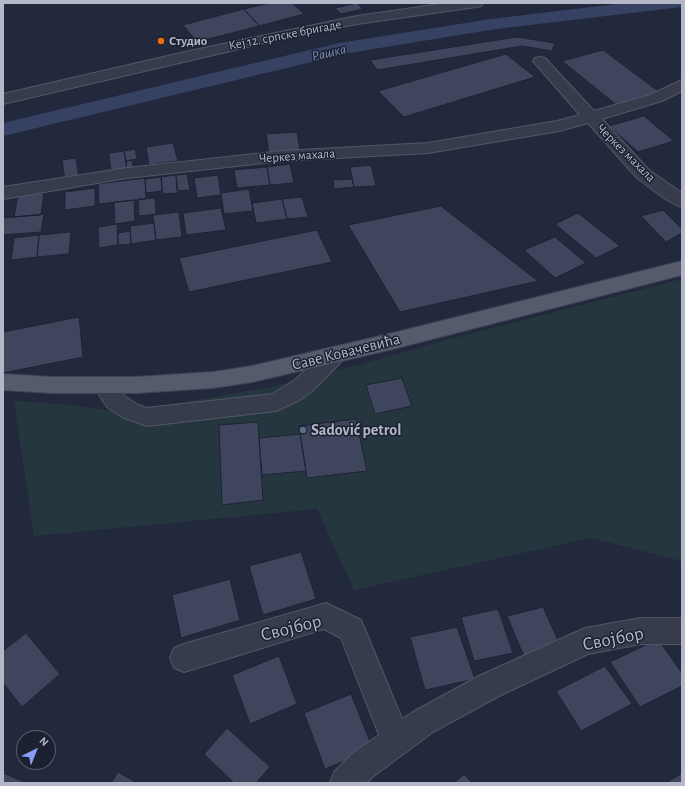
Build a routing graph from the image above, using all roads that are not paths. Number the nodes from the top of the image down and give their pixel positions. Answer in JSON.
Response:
{"nodes":[{"id":1,"x":476,"y":3,"type":"edge"},
{"id":2,"x":540,"y":61,"type":"dead end"},
{"id":3,"x":682,"y":85,"type":"edge"},
{"id":4,"x":3,"y":98,"type":"edge"},
{"id":5,"x":591,"y":116,"type":"junction"},
{"id":6,"x":3,"y":193,"type":"edge"},
{"id":7,"x":682,"y":201,"type":"edge"},
{"id":8,"x":682,"y":268,"type":"edge"},
{"id":9,"x":335,"y":355,"type":"junction"},
{"id":10,"x":3,"y":382,"type":"edge"},
{"id":11,"x":104,"y":386,"type":"junction"},
{"id":12,"x":675,"y":626,"type":"edge"},
{"id":13,"x":184,"y":658,"type":"dead end"},
{"id":14,"x":396,"y":740,"type":"junction"},
{"id":15,"x":345,"y":783,"type":"edge"}],
"edges":[{"from":1,"to":4,"type":"street","name":"Кеј 12. српске бригаде"},
{"from":2,"to":5,"type":"street","name":"Черкез махала"},
{"from":3,"to":5,"type":"street","name":"Черкез махала"},
{"from":5,"to":6,"type":"street","name":"Черкез махала"},
{"from":5,"to":7,"type":"street","name":"Черкез махала"},
{"from":8,"to":9,"type":"main road","name":"Саве Ковачевића"},
{"from":9,"to":11,"type":"main road","name":"Саве Ковачевића"},
{"from":9,"to":11,"type":"street"},
{"from":10,"to":11,"type":"main road","name":"Саве Ковачевића"},
{"from":12,"to":14,"type":"street","name":"Својбор"},
{"from":13,"to":14,"type":"street","name":"Својбор"},
{"from":14,"to":15,"type":"street","name":"Својбор"}]}
